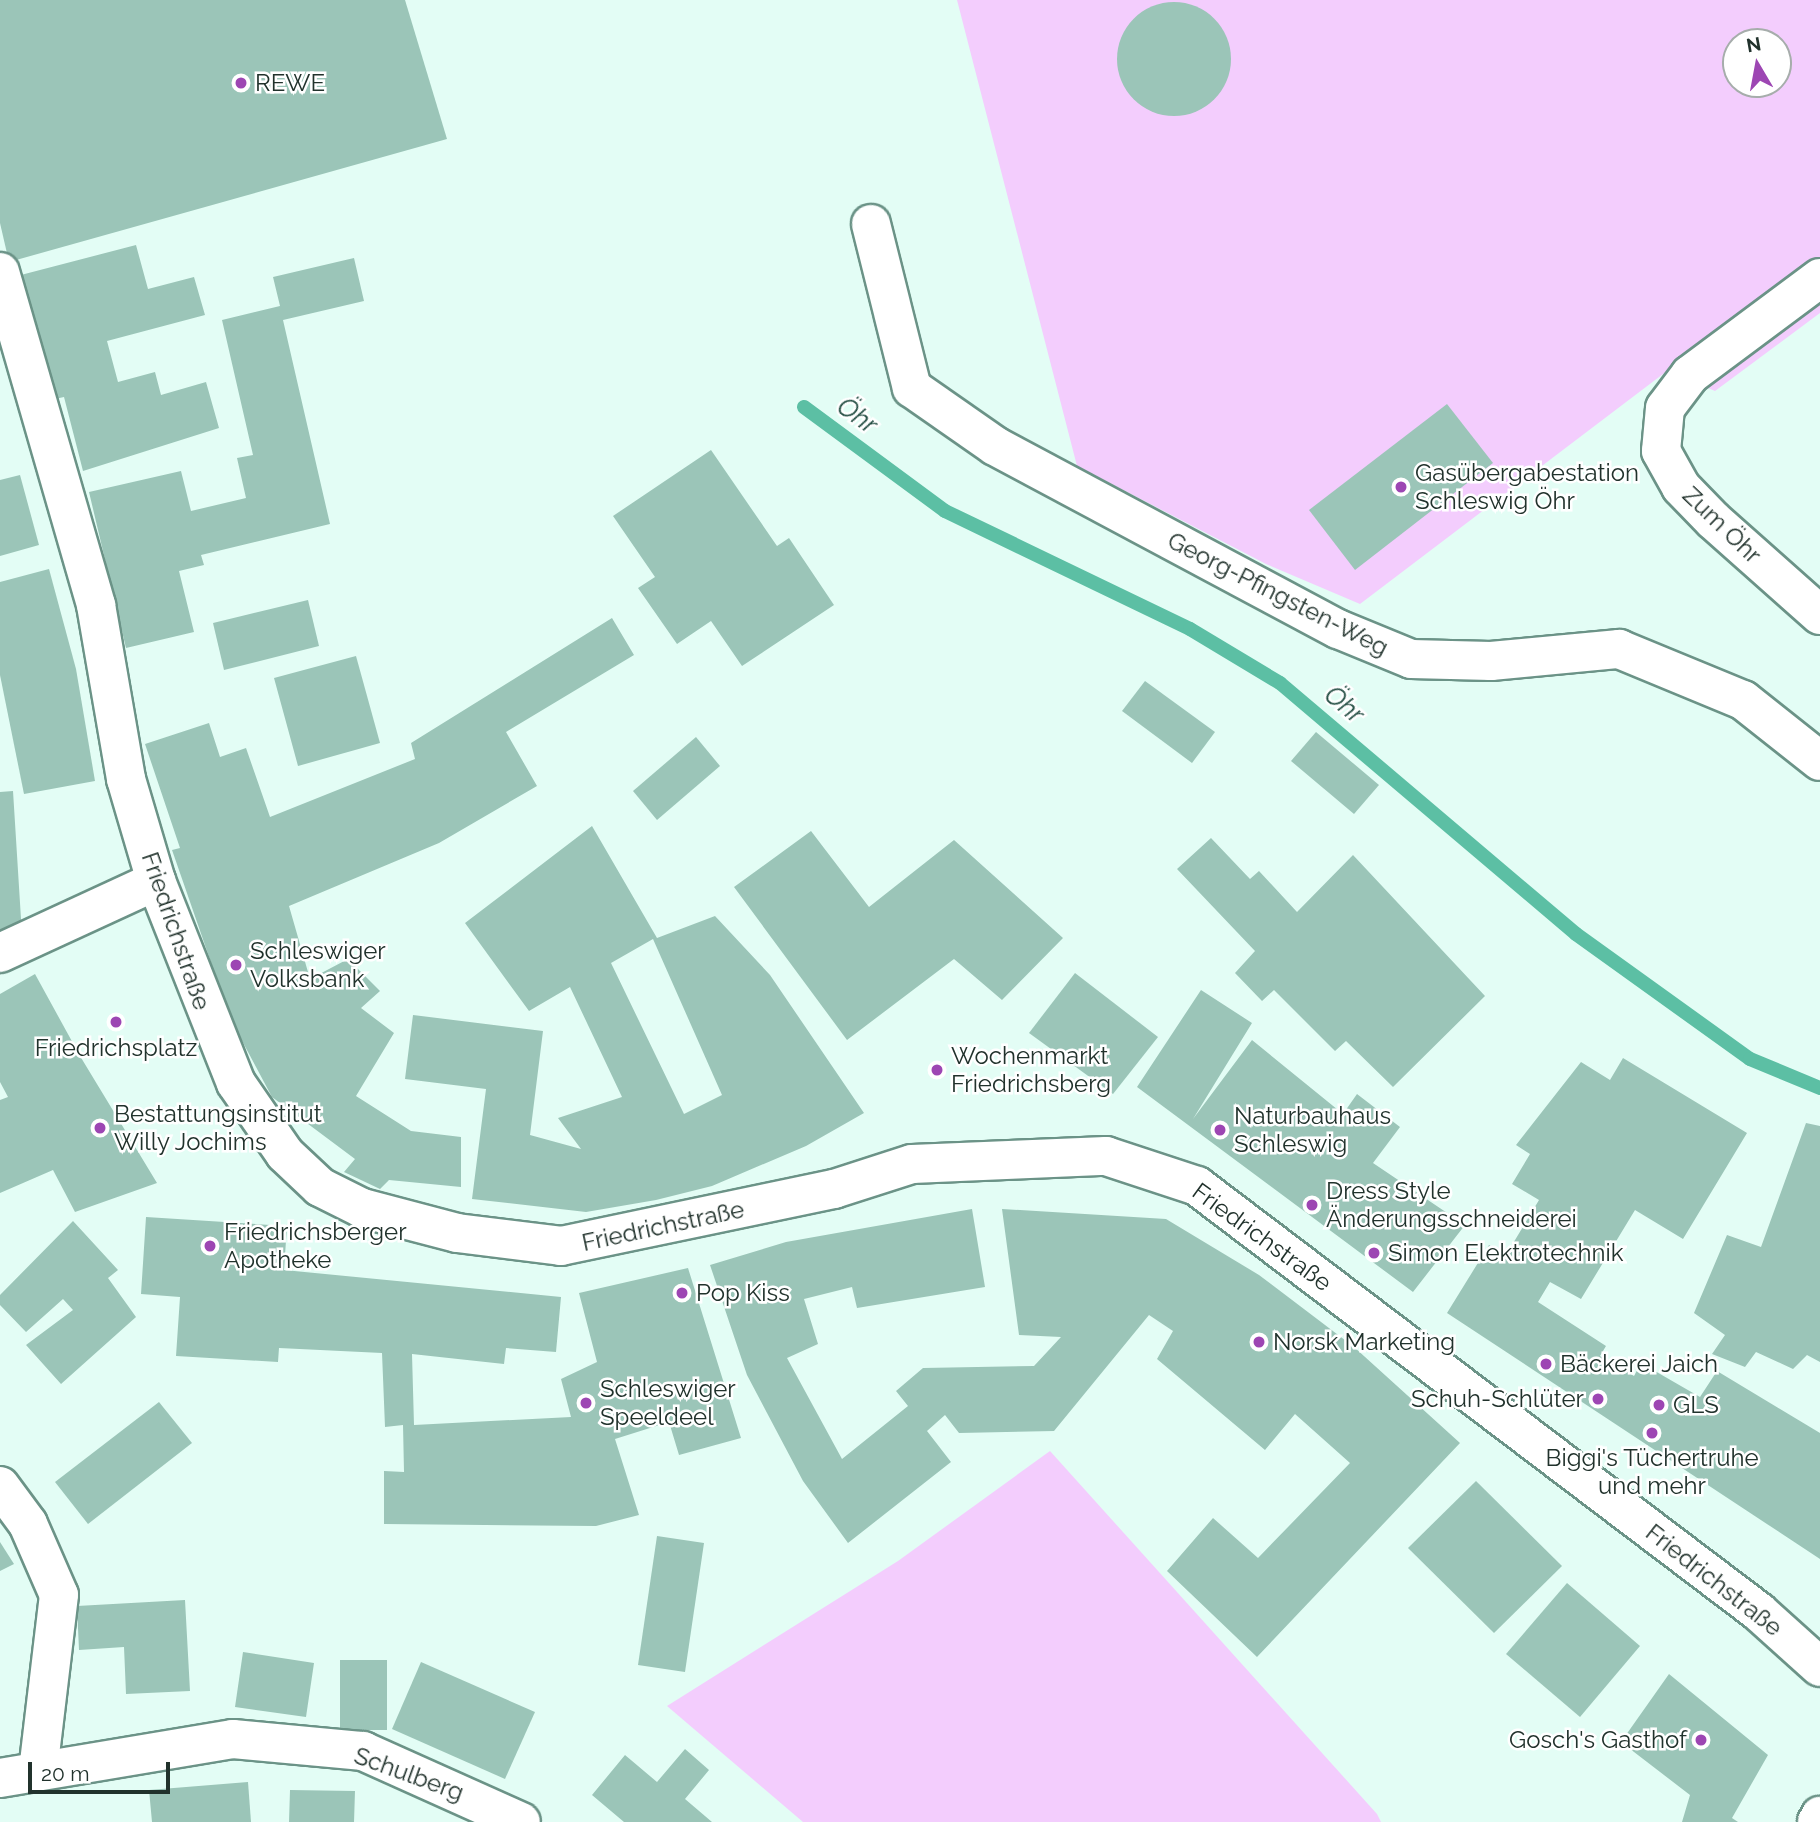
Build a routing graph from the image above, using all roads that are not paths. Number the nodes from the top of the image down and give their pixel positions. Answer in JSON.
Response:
{"nodes":[{"id":1,"x":871,"y":225,"type":"dead end"},
{"id":2,"x":0,"y":272,"type":"edge"},
{"id":3,"x":1820,"y":278,"type":"edge"},
{"id":4,"x":1820,"y":615,"type":"edge"},
{"id":5,"x":1820,"y":761,"type":"edge"},
{"id":6,"x":156,"y":881,"type":"junction"},
{"id":7,"x":0,"y":953,"type":"edge"},
{"id":8,"x":0,"y":1486,"type":"edge"},
{"id":9,"x":1820,"y":1667,"type":"edge"},
{"id":10,"x":38,"y":1770,"type":"junction"},
{"id":11,"x":0,"y":1778,"type":"edge"},
{"id":12,"x":1820,"y":1816,"type":"edge"},
{"id":13,"x":521,"y":1822,"type":"edge"},
{"id":14,"x":1817,"y":1822,"type":"edge"}],
"edges":[{"from":1,"to":5,"type":"street","name":"Georg-Pfingsten-Weg"},
{"from":2,"to":6,"type":"street","name":"Friedrichstraße"},
{"from":3,"to":4,"type":"street","name":"Zum Öhr"},
{"from":6,"to":7,"type":"street"},
{"from":6,"to":9,"type":"street","name":"Friedrichstraße"},
{"from":8,"to":10,"type":"street"},
{"from":10,"to":11,"type":"street","name":"Schulberg"},
{"from":10,"to":13,"type":"street","name":"Schulberg"},
{"from":12,"to":14,"type":"street"}]}
